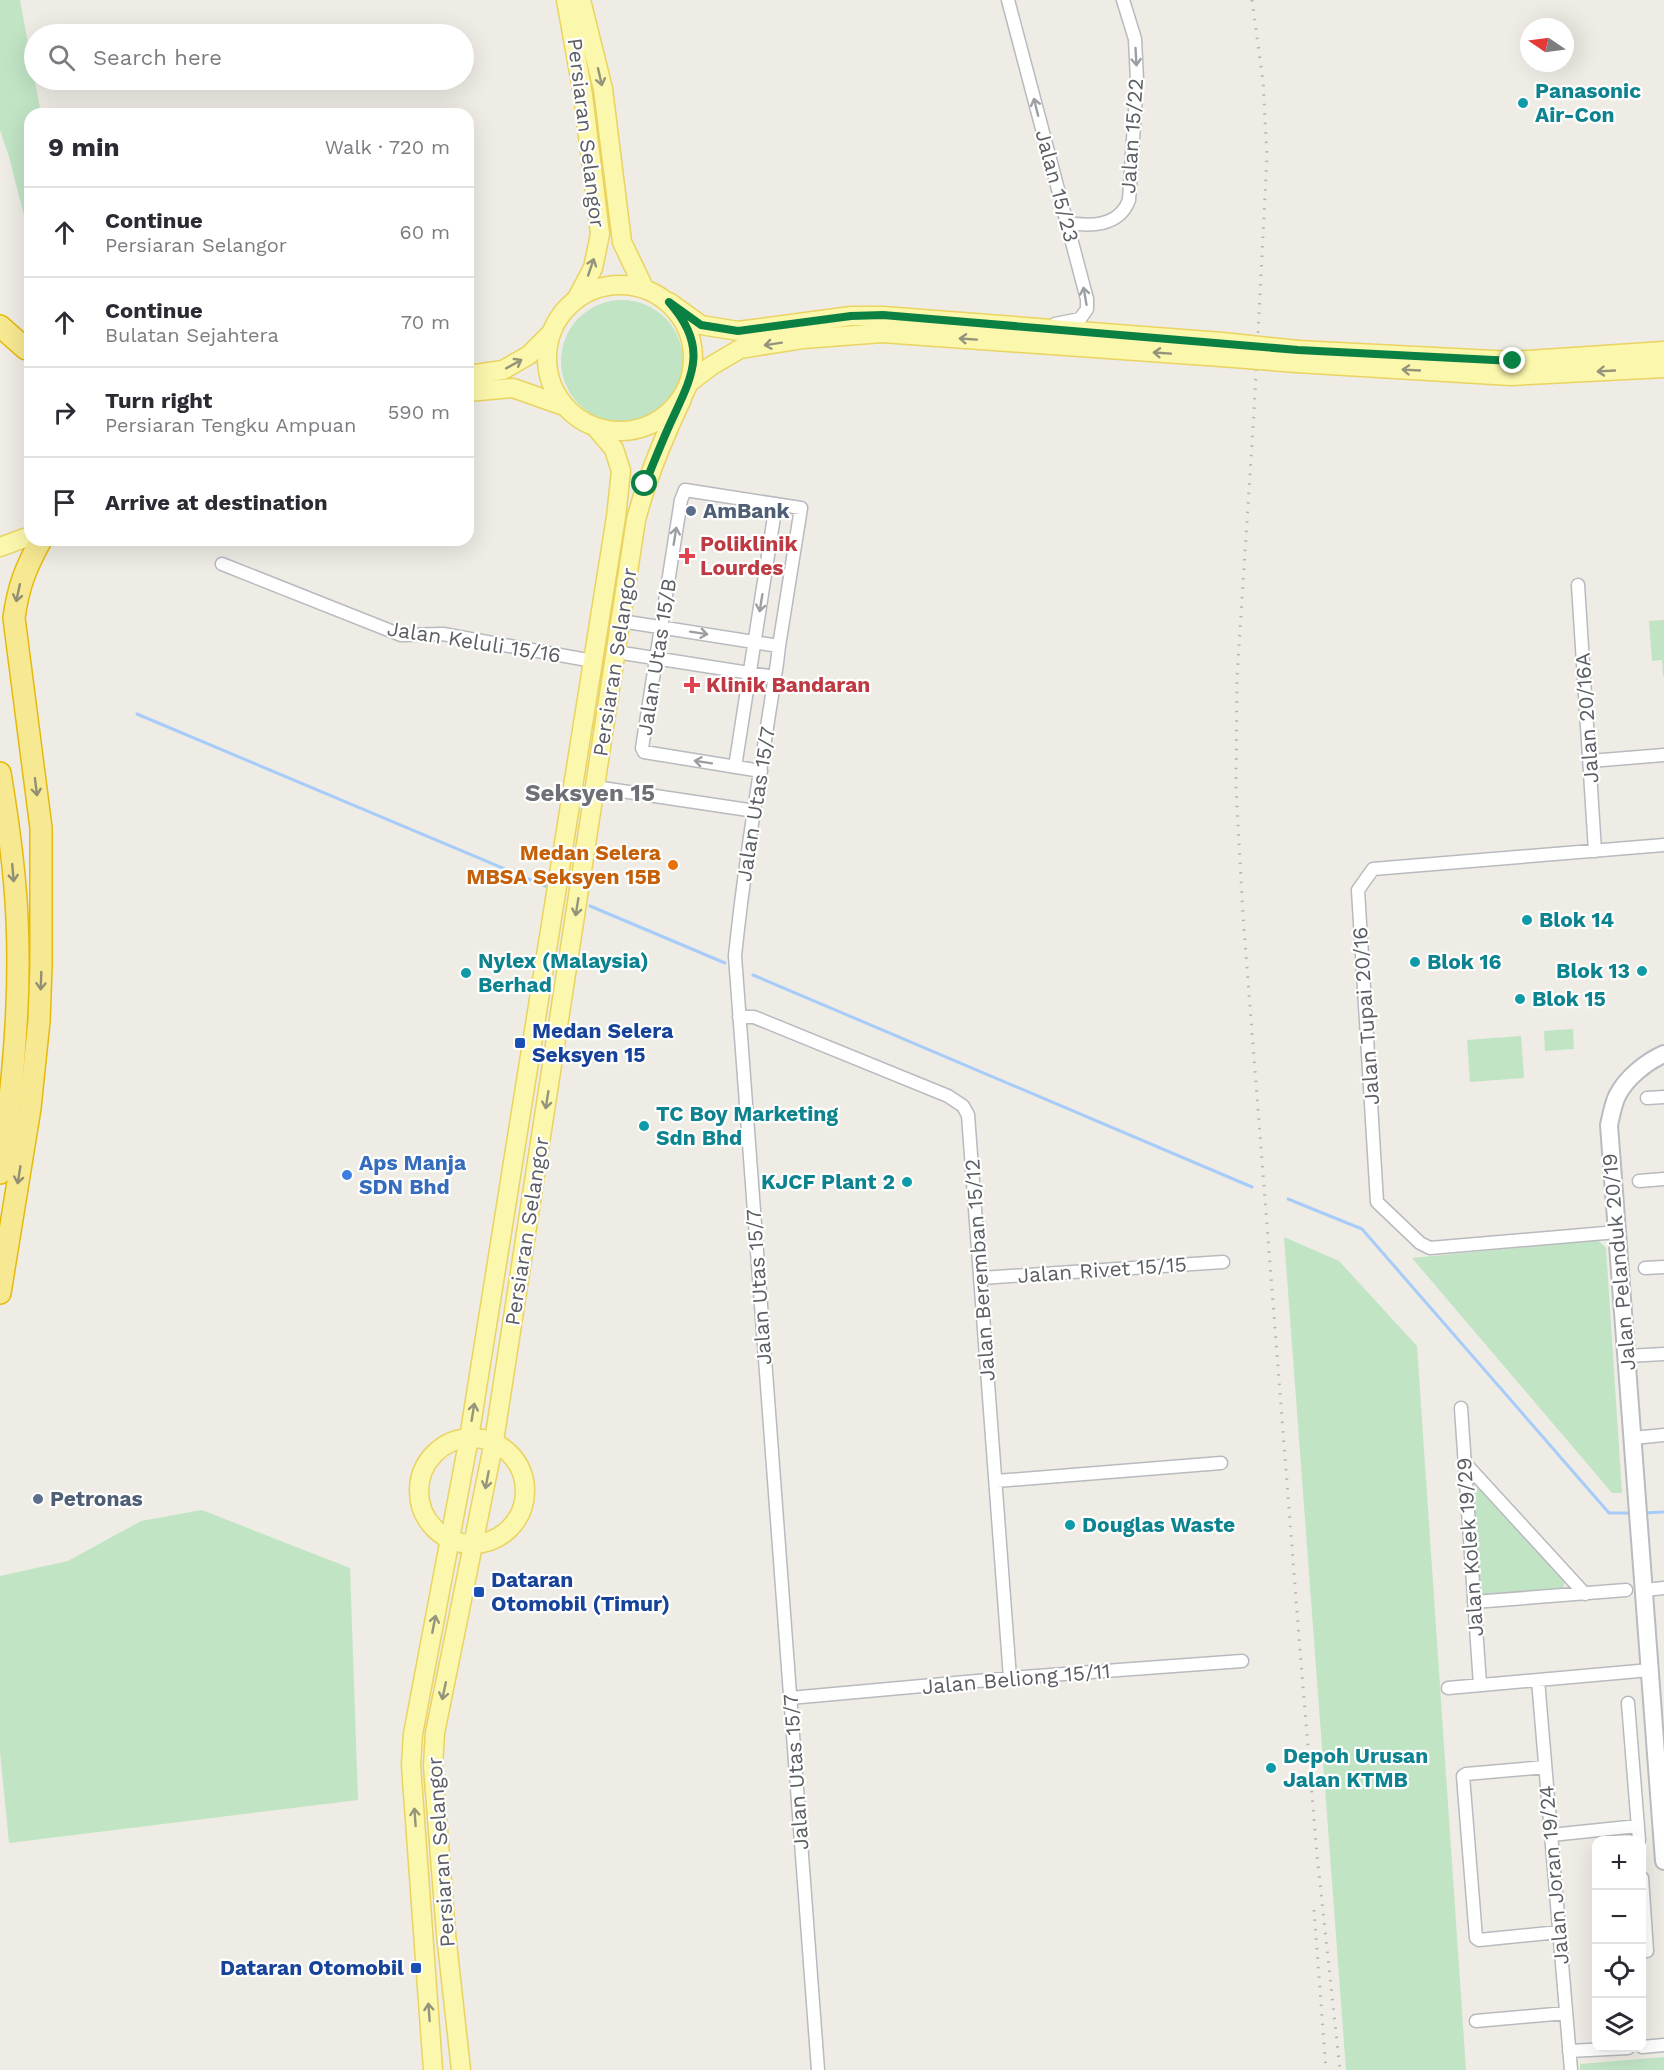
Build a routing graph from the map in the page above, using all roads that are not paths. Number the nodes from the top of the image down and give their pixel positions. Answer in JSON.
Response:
{"nodes":[{"id":1,"x":566,"y":0,"type":"edge"},
{"id":2,"x":581,"y":0,"type":"edge"},
{"id":3,"x":1008,"y":0,"type":"edge"},
{"id":4,"x":1123,"y":0,"type":"edge"},
{"id":5,"x":1065,"y":222,"type":"junction"},
{"id":6,"x":644,"y":288,"type":"junction"},
{"id":7,"x":578,"y":298,"type":"junction"},
{"id":8,"x":669,"y":302,"type":"junction"},
{"id":9,"x":0,"y":326,"type":"edge"},
{"id":10,"x":1027,"y":327,"type":"junction"},
{"id":11,"x":551,"y":333,"type":"junction"},
{"id":12,"x":0,"y":342,"type":"edge"},
{"id":13,"x":24,"y":347,"type":"edge"},
{"id":14,"x":24,"y":350,"type":"edge"},
{"id":15,"x":1221,"y":350,"type":"junction"},
{"id":16,"x":1664,"y":351,"type":"edge"},
{"id":17,"x":1298,"y":357,"type":"junction"},
{"id":18,"x":1664,"y":368,"type":"edge"},
{"id":19,"x":474,"y":374,"type":"edge"},
{"id":20,"x":690,"y":382,"type":"junction"},
{"id":21,"x":474,"y":391,"type":"edge"},
{"id":22,"x":682,"y":399,"type":"junction"},
{"id":23,"x":564,"y":406,"type":"junction"},
{"id":24,"x":597,"y":429,"type":"junction"},
{"id":25,"x":776,"y":504,"type":"junction"},
{"id":26,"x":801,"y":508,"type":"joint"},
{"id":27,"x":24,"y":538,"type":"edge"},
{"id":28,"x":37,"y":546,"type":"edge"},
{"id":29,"x":0,"y":547,"type":"edge"},
{"id":30,"x":222,"y":564,"type":"dead end"},
{"id":31,"x":1578,"y":585,"type":"dead end"},
{"id":32,"x":621,"y":621,"type":"junction"},
{"id":33,"x":661,"y":627,"type":"junction"},
{"id":34,"x":755,"y":642,"type":"junction"},
{"id":35,"x":779,"y":646,"type":"junction"},
{"id":36,"x":616,"y":652,"type":"junction"},
{"id":37,"x":656,"y":658,"type":"junction"},
{"id":38,"x":593,"y":661,"type":"junction"},
{"id":39,"x":750,"y":673,"type":"junction"},
{"id":40,"x":775,"y":677,"type":"junction"},
{"id":41,"x":1664,"y":755,"type":"edge"},
{"id":42,"x":1590,"y":761,"type":"junction"},
{"id":43,"x":735,"y":767,"type":"junction"},
{"id":44,"x":761,"y":771,"type":"junction"},
{"id":45,"x":0,"y":773,"type":"edge"},
{"id":46,"x":595,"y":787,"type":"junction"},
{"id":47,"x":755,"y":811,"type":"junction"},
{"id":48,"x":1664,"y":845,"type":"edge"},
{"id":49,"x":1595,"y":851,"type":"junction"},
{"id":50,"x":739,"y":1017,"type":"junction"},
{"id":51,"x":17,"y":1021,"type":"junction"},
{"id":52,"x":1664,"y":1054,"type":"edge"},
{"id":53,"x":1664,"y":1097,"type":"edge"},
{"id":54,"x":1647,"y":1098,"type":"dead end"},
{"id":55,"x":30,"y":1108,"type":"junction"},
{"id":56,"x":0,"y":1173,"type":"edge"},
{"id":57,"x":1664,"y":1179,"type":"edge"},
{"id":58,"x":1639,"y":1181,"type":"dead end"},
{"id":59,"x":1617,"y":1232,"type":"junction"},
{"id":60,"x":1223,"y":1262,"type":"dead end"},
{"id":61,"x":1664,"y":1267,"type":"edge"},
{"id":62,"x":1645,"y":1268,"type":"dead end"},
{"id":63,"x":981,"y":1278,"type":"junction"},
{"id":64,"x":0,"y":1293,"type":"edge"},
{"id":65,"x":1664,"y":1354,"type":"edge"},
{"id":66,"x":1627,"y":1356,"type":"junction"},
{"id":67,"x":1461,"y":1408,"type":"dead end"},
{"id":68,"x":1664,"y":1435,"type":"edge"},
{"id":69,"x":469,"y":1437,"type":"junction"},
{"id":70,"x":1634,"y":1438,"type":"junction"},
{"id":71,"x":494,"y":1441,"type":"junction"},
{"id":72,"x":1221,"y":1462,"type":"dead end"},
{"id":73,"x":1464,"y":1462,"type":"junction"},
{"id":74,"x":996,"y":1481,"type":"junction"},
{"id":75,"x":450,"y":1539,"type":"junction"},
{"id":76,"x":475,"y":1544,"type":"junction"},
{"id":77,"x":1664,"y":1588,"type":"edge"},
{"id":78,"x":1626,"y":1590,"type":"dead end"},
{"id":79,"x":1645,"y":1590,"type":"junction"},
{"id":80,"x":1585,"y":1594,"type":"junction"},
{"id":81,"x":1474,"y":1602,"type":"junction"},
{"id":82,"x":1242,"y":1661,"type":"dead end"},
{"id":83,"x":1650,"y":1670,"type":"junction"},
{"id":84,"x":1010,"y":1678,"type":"junction"},
{"id":85,"x":1538,"y":1680,"type":"junction"},
{"id":86,"x":1480,"y":1685,"type":"junction"},
{"id":87,"x":1448,"y":1688,"type":"dead end"},
{"id":88,"x":790,"y":1698,"type":"junction"},
{"id":89,"x":1628,"y":1703,"type":"dead end"},
{"id":90,"x":1660,"y":1759,"type":"edge"},
{"id":91,"x":1545,"y":1767,"type":"junction"},
{"id":92,"x":1638,"y":1826,"type":"junction"},
{"id":93,"x":1551,"y":1835,"type":"junction"},
{"id":94,"x":1639,"y":1836,"type":"edge"},
{"id":95,"x":1664,"y":1852,"type":"edge"},
{"id":96,"x":1642,"y":1890,"type":"edge"},
{"id":97,"x":1559,"y":1932,"type":"junction"},
{"id":98,"x":1647,"y":1951,"type":"dead end"},
{"id":99,"x":1566,"y":2013,"type":"junction"},
{"id":100,"x":1476,"y":2021,"type":"dead end"},
{"id":101,"x":1664,"y":2045,"type":"edge"},
{"id":102,"x":1646,"y":2047,"type":"edge"},
{"id":103,"x":1592,"y":2050,"type":"edge"},
{"id":104,"x":1569,"y":2051,"type":"junction"},
{"id":105,"x":433,"y":2070,"type":"edge"},
{"id":106,"x":461,"y":2070,"type":"edge"},
{"id":107,"x":818,"y":2070,"type":"edge"},
{"id":108,"x":1571,"y":2070,"type":"edge"}],
"edges":[{"from":7,"to":1,"type":"main road","name":"Persiaran Selangor","one_way":true},
{"from":2,"to":6,"type":"main road","name":"Persiaran Selangor","one_way":true},
{"from":5,"to":3,"type":"street","name":"Jalan 15/23","one_way":true},
{"from":4,"to":5,"type":"street","name":"Jalan 15/22","one_way":true},
{"from":10,"to":5,"type":"street","name":"Jalan 15/23","one_way":true},
{"from":6,"to":7,"type":"main road"},
{"from":6,"to":8,"type":"main road"},
{"from":7,"to":11,"type":"main road"},
{"from":8,"to":10,"type":"main road"},
{"from":8,"to":20,"type":"main road"},
{"from":9,"to":13,"type":"highway"},
{"from":10,"to":15,"type":"main road"},
{"from":19,"to":11,"type":"main road","one_way":true},
{"from":11,"to":23,"type":"main road"},
{"from":12,"to":14,"type":"main road"},
{"from":15,"to":17,"type":"main road","bridge":true},
{"from":15,"to":20,"type":"main road","one_way":true},
{"from":16,"to":17,"type":"main road"},
{"from":18,"to":17,"type":"main road","one_way":true},
{"from":20,"to":22,"type":"main road"},
{"from":21,"to":23,"type":"main road"},
{"from":22,"to":24,"type":"main road"},
{"from":22,"to":32,"type":"main road","name":"Persiaran Selangor"},
{"from":23,"to":24,"type":"main road"},
{"from":24,"to":38,"type":"main road","name":"Persiaran Selangor"},
{"from":25,"to":26,"type":"street","name":"Jalan Utas 15/B"},
{"from":33,"to":25,"type":"street","name":"Jalan Utas 15/B","one_way":true},
{"from":25,"to":34,"type":"street","one_way":true},
{"from":26,"to":35,"type":"street","name":"Jalan Utas 15/7"},
{"from":27,"to":29,"type":"main road"},
{"from":28,"to":55,"type":"highway","one_way":true},
{"from":30,"to":38,"type":"street","name":"Jalan Keluli 15/16"},
{"from":31,"to":42,"type":"street","name":"Jalan 20/16A"},
{"from":32,"to":33,"type":"street"},
{"from":32,"to":36,"type":"main road","name":"Persiaran Selangor"},
{"from":33,"to":34,"type":"street","one_way":true},
{"from":33,"to":37,"type":"street","name":"Jalan Utas 15/B"},
{"from":34,"to":35,"type":"street"},
{"from":34,"to":39,"type":"street"},
{"from":35,"to":40,"type":"street","name":"Jalan Utas 15/7"},
{"from":36,"to":37,"type":"street"},
{"from":36,"to":46,"type":"main road","name":"Persiaran Selangor"},
{"from":37,"to":39,"type":"street"},
{"from":43,"to":37,"type":"street","name":"Jalan Utas 15/B","one_way":true},
{"from":69,"to":38,"type":"main road","name":"Persiaran Selangor","one_way":true},
{"from":39,"to":40,"type":"street"},
{"from":39,"to":43,"type":"street"},
{"from":40,"to":44,"type":"street","name":"Jalan Utas 15/7"},
{"from":41,"to":42,"type":"street"},
{"from":42,"to":49,"type":"street","name":"Jalan 20/16A"},
{"from":43,"to":44,"type":"street","name":"Jalan Utas 15/B"},
{"from":44,"to":47,"type":"street","name":"Jalan Utas 15/7"},
{"from":45,"to":51,"type":"highway","one_way":true},
{"from":46,"to":47,"type":"street"},
{"from":46,"to":71,"type":"main road","name":"Persiaran Selangor","one_way":true},
{"from":47,"to":50,"type":"street","name":"Jalan Utas 15/7"},
{"from":48,"to":49,"type":"street","name":"Jalan Tupai 20/16"},
{"from":49,"to":59,"type":"street","name":"Jalan Tupai 20/16"},
{"from":50,"to":63,"type":"street","name":"Jalan Beremban 15/12"},
{"from":50,"to":88,"type":"street","name":"Jalan Utas 15/7"},
{"from":51,"to":55,"type":"highway"},
{"from":51,"to":56,"type":"highway"},
{"from":52,"to":59,"type":"street","name":"Jalan Pelanduk 20/19"},
{"from":53,"to":54,"type":"street"},
{"from":55,"to":64,"type":"highway","one_way":true},
{"from":57,"to":58,"type":"street"},
{"from":59,"to":66,"type":"street","name":"Jalan Pelanduk 20/19"},
{"from":60,"to":63,"type":"street","name":"Jalan Rivet 15/15"},
{"from":61,"to":62,"type":"street"},
{"from":63,"to":74,"type":"street","name":"Jalan Beremban 15/12"},
{"from":65,"to":66,"type":"street"},
{"from":66,"to":70,"type":"street","name":"Jalan Pelanduk 20/19"},
{"from":67,"to":73,"type":"street","name":"Jalan Kolek 19/29"},
{"from":68,"to":70,"type":"street"},
{"from":69,"to":71,"type":"main road"},
{"from":69,"to":75,"type":"main road","name":"Persiaran Selangor"},
{"from":69,"to":75,"type":"main road"},
{"from":70,"to":79,"type":"street","name":"Jalan Pelanduk 20/19"},
{"from":71,"to":76,"type":"main road","name":"Persiaran Selangor","one_way":true},
{"from":71,"to":76,"type":"main road"},
{"from":72,"to":74,"type":"street"},
{"from":73,"to":80,"type":"street"},
{"from":73,"to":81,"type":"street","name":"Jalan Kolek 19/29"},
{"from":74,"to":84,"type":"street","name":"Jalan Beremban 15/12"},
{"from":75,"to":76,"type":"main road"},
{"from":105,"to":75,"type":"main road","name":"Persiaran Selangor","one_way":true},
{"from":76,"to":106,"type":"main road","name":"Persiaran Selangor","one_way":true},
{"from":77,"to":79,"type":"street"},
{"from":78,"to":80,"type":"street"},
{"from":79,"to":83,"type":"street","name":"Jalan Pelanduk 20/19"},
{"from":80,"to":81,"type":"street"},
{"from":81,"to":86,"type":"street","name":"Jalan Kolek 19/29"},
{"from":82,"to":84,"type":"street","name":"Jalan Beliong 15/11"},
{"from":83,"to":85,"type":"street"},
{"from":83,"to":90,"type":"street","name":"Jalan Pelanduk 20/19"},
{"from":84,"to":88,"type":"street","name":"Jalan Beliong 15/11"},
{"from":85,"to":86,"type":"street"},
{"from":85,"to":91,"type":"street","name":"Jalan Joran 19/24"},
{"from":86,"to":87,"type":"street"},
{"from":88,"to":107,"type":"street","name":"Jalan Utas 15/7"},
{"from":89,"to":92,"type":"street"},
{"from":90,"to":95,"type":"street","name":"Jalan Pelanduk 20/19"},
{"from":91,"to":93,"type":"street","name":"Jalan Joran 19/24"},
{"from":91,"to":97,"type":"street"},
{"from":92,"to":93,"type":"street"},
{"from":92,"to":94,"type":"street"},
{"from":93,"to":97,"type":"street","name":"Jalan Joran 19/24"},
{"from":96,"to":98,"type":"street"},
{"from":97,"to":99,"type":"street","name":"Jalan Joran 19/24"},
{"from":99,"to":100,"type":"street"},
{"from":99,"to":104,"type":"street","name":"Jalan Joran 19/24"},
{"from":101,"to":102,"type":"street"},
{"from":103,"to":104,"type":"street"},
{"from":104,"to":108,"type":"street","name":"Jalan Joran 19/24"}]}
